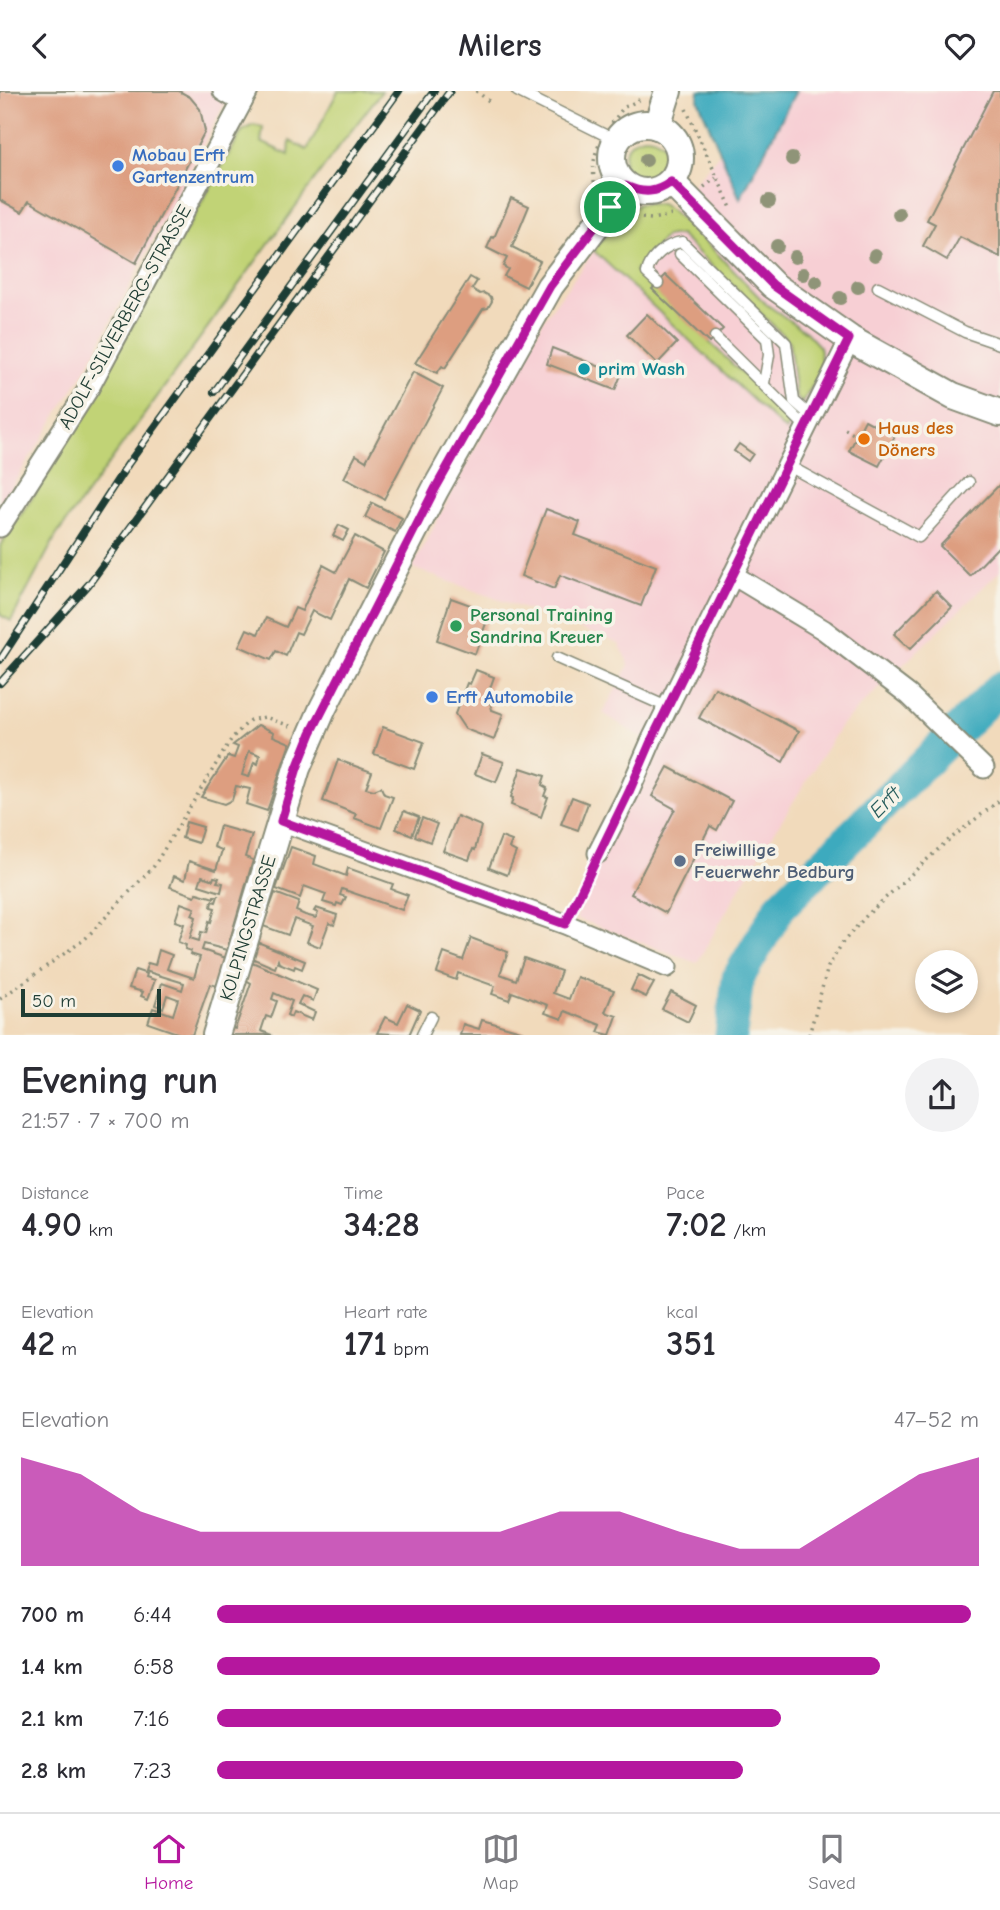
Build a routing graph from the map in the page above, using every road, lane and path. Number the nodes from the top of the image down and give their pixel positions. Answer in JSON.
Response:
{"nodes":[{"id":1,"x":223,"y":91,"type":"edge"},
{"id":2,"x":476,"y":91,"type":"edge"},
{"id":3,"x":517,"y":91,"type":"edge"},
{"id":4,"x":245,"y":96,"type":"edge"},
{"id":5,"x":666,"y":96,"type":"edge"},
{"id":6,"x":489,"y":101,"type":"dead end"},
{"id":7,"x":657,"y":126,"type":"junction"},
{"id":8,"x":606,"y":142,"type":"junction"},
{"id":9,"x":716,"y":178,"type":"dead end"},
{"id":10,"x":671,"y":182,"type":"junction"},
{"id":11,"x":626,"y":186,"type":"junction"},
{"id":12,"x":680,"y":254,"type":"dead end"},
{"id":13,"x":658,"y":283,"type":"dead end"},
{"id":14,"x":878,"y":287,"type":"dead end"},
{"id":15,"x":715,"y":337,"type":"dead end"},
{"id":16,"x":849,"y":339,"type":"junction"},
{"id":17,"x":1000,"y":344,"type":"edge"},
{"id":18,"x":764,"y":383,"type":"junction"},
{"id":19,"x":1000,"y":413,"type":"edge"},
{"id":20,"x":809,"y":421,"type":"junction"},
{"id":21,"x":845,"y":429,"type":"dead end"},
{"id":22,"x":857,"y":436,"type":"dead end"},
{"id":23,"x":787,"y":465,"type":"junction"},
{"id":24,"x":969,"y":482,"type":"dead end"},
{"id":25,"x":0,"y":527,"type":"edge"},
{"id":26,"x":733,"y":575,"type":"junction"},
{"id":27,"x":557,"y":658,"type":"dead end"},
{"id":28,"x":667,"y":707,"type":"junction"},
{"id":29,"x":311,"y":733,"type":"junction"},
{"id":30,"x":984,"y":768,"type":"dead end"},
{"id":31,"x":1000,"y":800,"type":"edge"},
{"id":32,"x":281,"y":821,"type":"junction"},
{"id":33,"x":598,"y":853,"type":"joint"},
{"id":34,"x":565,"y":924,"type":"junction"},
{"id":35,"x":667,"y":967,"type":"dead end"},
{"id":36,"x":0,"y":999,"type":"edge"},
{"id":37,"x":431,"y":1017,"type":"dead end"},
{"id":38,"x":216,"y":1035,"type":"edge"},
{"id":39,"x":422,"y":1035,"type":"edge"},
{"id":40,"x":809,"y":1035,"type":"edge"}],
"edges":[{"from":1,"to":4,"type":"street","name":"ADOLF-SILVERBERG-STRASSE"},
{"from":2,"to":6,"type":"path"},
{"from":3,"to":8,"type":"lane"},
{"from":4,"to":25,"type":"street","name":"ADOLF-SILVERBERG-STRASSE"},
{"from":5,"to":7,"type":"street"},
{"from":5,"to":8,"type":"path"},
{"from":5,"to":9,"type":"path"},
{"from":7,"to":8,"type":"street"},
{"from":7,"to":10,"type":"street"},
{"from":8,"to":11,"type":"street"},
{"from":10,"to":11,"type":"street"},
{"from":10,"to":16,"type":"street"},
{"from":11,"to":29,"type":"street","name":"KOLPINGSTRASSE"},
{"from":12,"to":18,"type":"lane"},
{"from":13,"to":20,"type":"lane"},
{"from":14,"to":17,"type":"lane"},
{"from":15,"to":18,"type":"lane"},
{"from":16,"to":19,"type":"street"},
{"from":16,"to":20,"type":"street"},
{"from":18,"to":20,"type":"lane"},
{"from":20,"to":23,"type":"street"},
{"from":21,"to":22,"type":"path"},
{"from":23,"to":24,"type":"lane"},
{"from":23,"to":26,"type":"street"},
{"from":26,"to":28,"type":"street"},
{"from":26,"to":30,"type":"street"},
{"from":27,"to":28,"type":"lane"},
{"from":28,"to":33,"type":"street"},
{"from":29,"to":32,"type":"street","name":"KOLPINGSTRASSE"},
{"from":29,"to":36,"type":"path"},
{"from":31,"to":40,"type":"path"},
{"from":32,"to":34,"type":"street"},
{"from":32,"to":38,"type":"street","name":"KOLPINGSTRASSE"},
{"from":33,"to":34,"type":"path"},
{"from":34,"to":35,"type":"street"},
{"from":37,"to":39,"type":"lane"}]}
